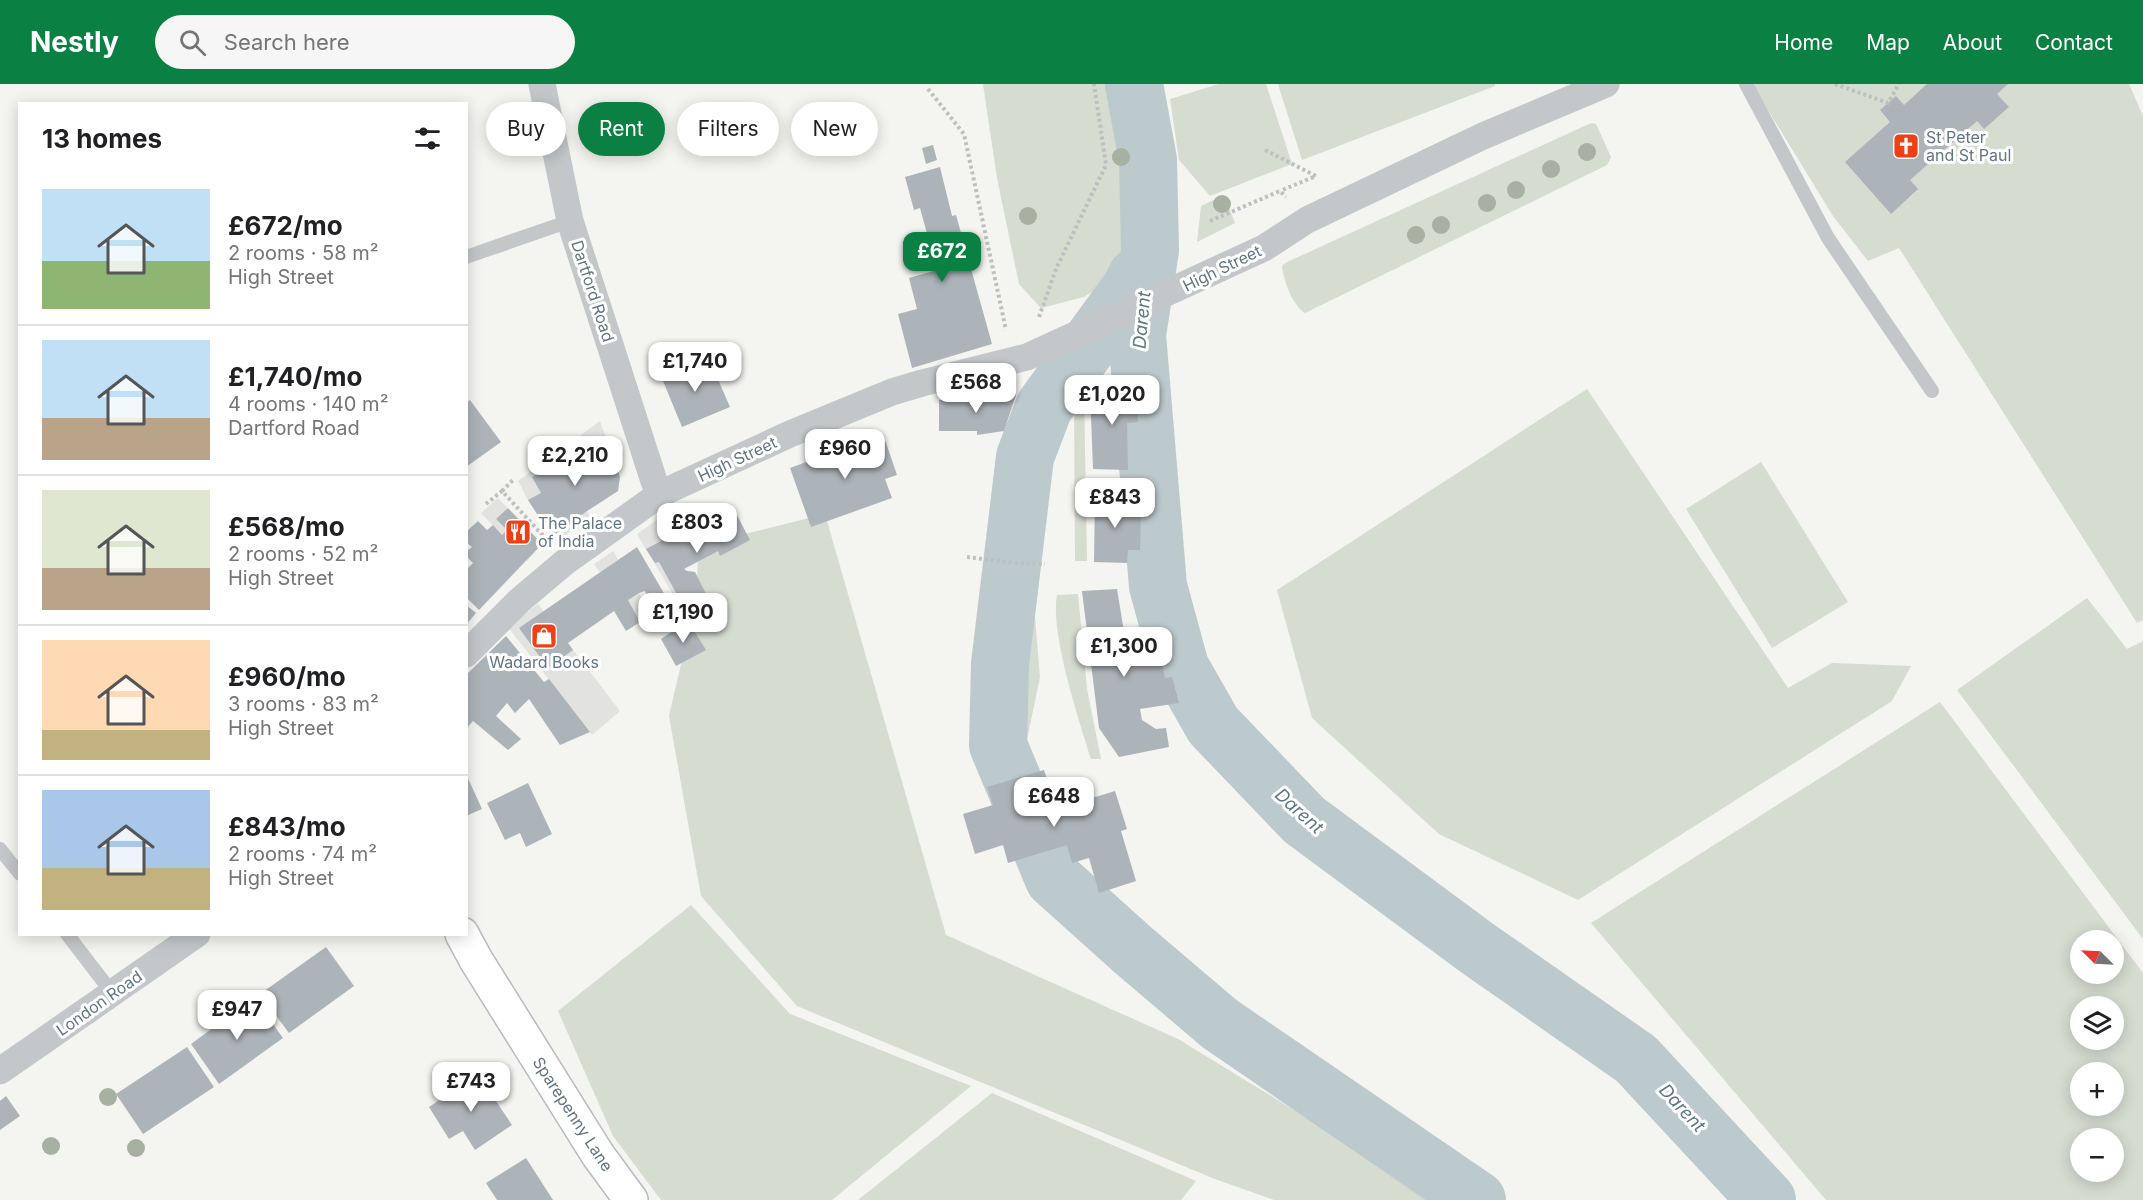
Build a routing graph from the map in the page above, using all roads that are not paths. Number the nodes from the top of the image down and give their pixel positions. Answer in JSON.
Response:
{"nodes":[{"id":1,"x":542,"y":84,"type":"edge"},
{"id":2,"x":1606,"y":84,"type":"edge"},
{"id":3,"x":1746,"y":84,"type":"edge"},
{"id":4,"x":570,"y":221,"type":"junction"},
{"id":5,"x":468,"y":256,"type":"edge"},
{"id":6,"x":1932,"y":391,"type":"dead end"},
{"id":7,"x":660,"y":494,"type":"junction"},
{"id":8,"x":468,"y":652,"type":"edge"},
{"id":9,"x":0,"y":849,"type":"edge"},
{"id":10,"x":18,"y":872,"type":"edge"},
{"id":11,"x":69,"y":936,"type":"edge"},
{"id":12,"x":194,"y":936,"type":"edge"},
{"id":13,"x":463,"y":936,"type":"edge"},
{"id":14,"x":113,"y":994,"type":"junction"},
{"id":15,"x":0,"y":1071,"type":"edge"},
{"id":16,"x":631,"y":1200,"type":"edge"}],
"edges":[{"from":1,"to":4,"type":"street","name":"Dartford Road"},
{"from":2,"to":7,"type":"street","name":"High Street"},
{"from":3,"to":6,"type":"lane"},
{"from":4,"to":5,"type":"lane"},
{"from":4,"to":7,"type":"street","name":"Dartford Road"},
{"from":7,"to":8,"type":"street","name":"High Street"},
{"from":9,"to":10,"type":"lane"},
{"from":11,"to":14,"type":"lane"},
{"from":12,"to":14,"type":"street","name":"London Road"},
{"from":13,"to":16,"type":"street","name":"Sparepenny Lane"},
{"from":14,"to":15,"type":"street","name":"London Road"}]}
